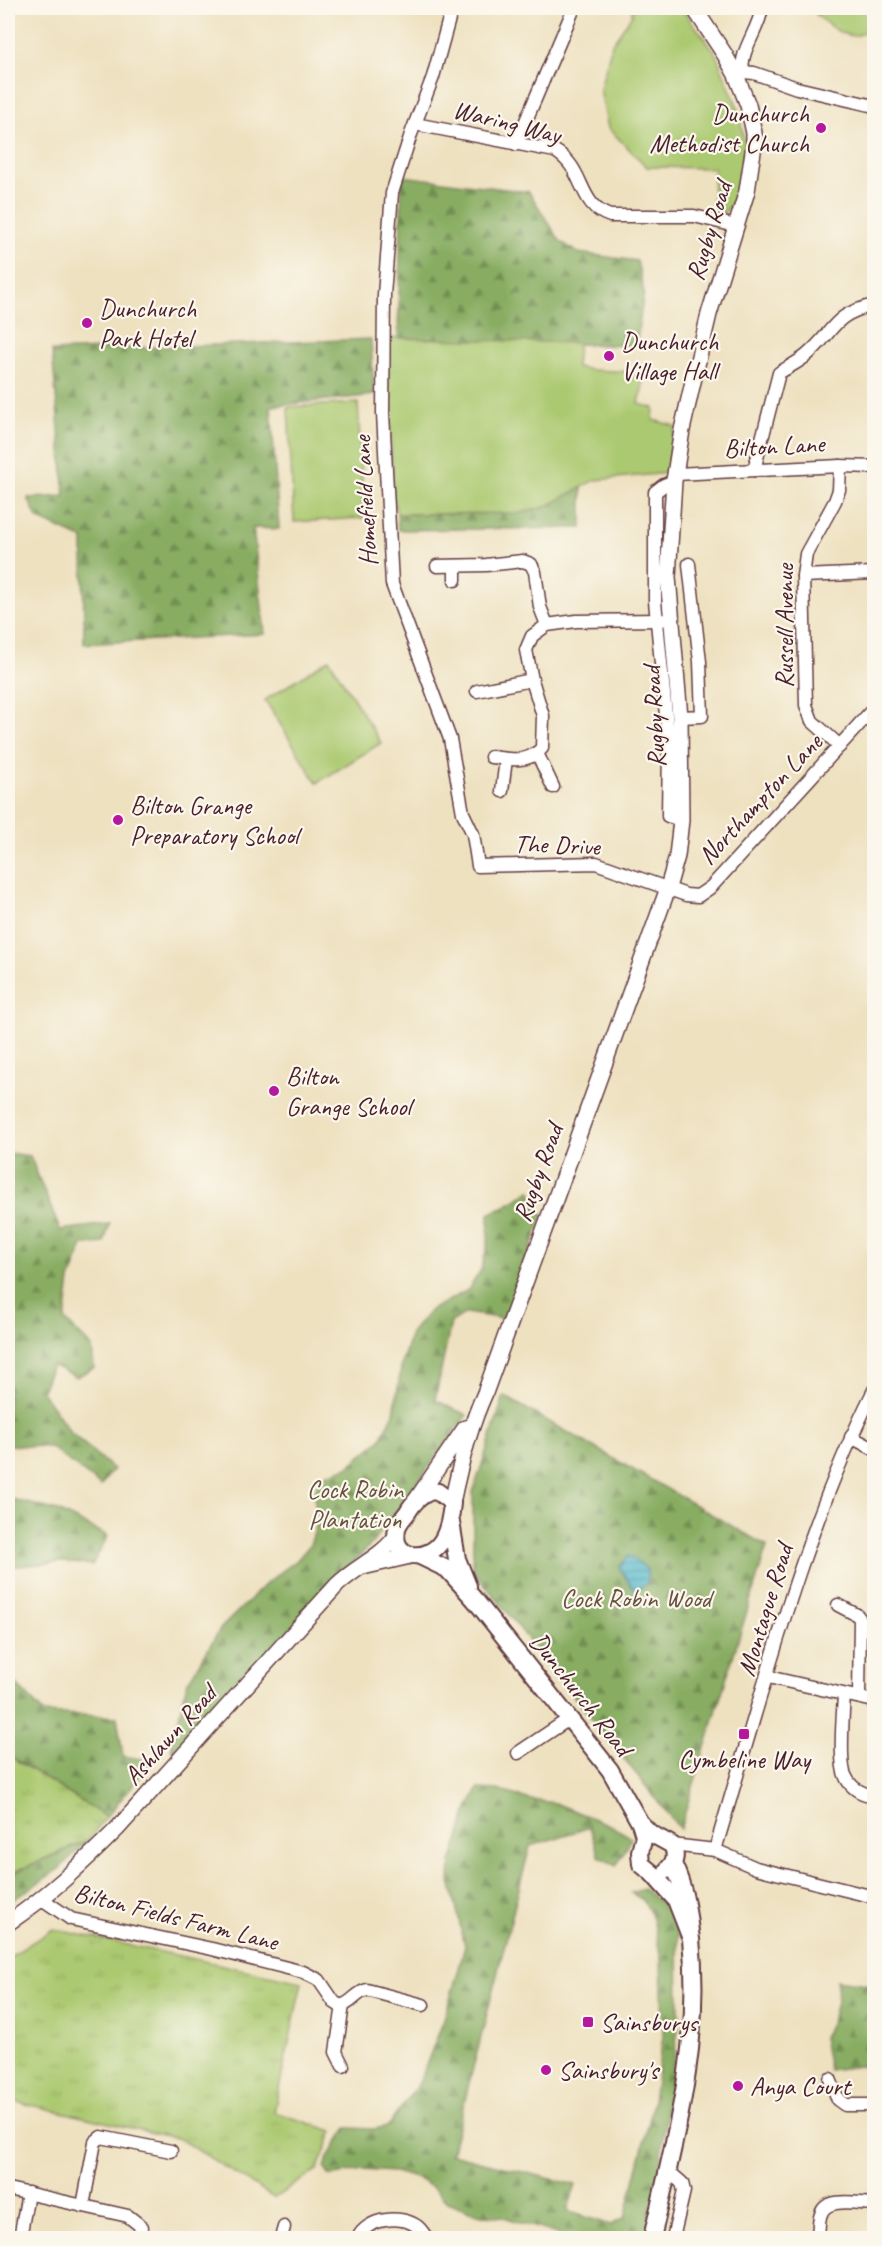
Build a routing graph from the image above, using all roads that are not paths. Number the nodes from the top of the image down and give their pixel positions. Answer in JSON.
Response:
{"nodes":[{"id":1,"x":452,"y":8,"type":"edge"},
{"id":2,"x":574,"y":8,"type":"edge"},
{"id":3,"x":694,"y":8,"type":"edge"},
{"id":4,"x":762,"y":8,"type":"edge"},
{"id":5,"x":739,"y":74,"type":"junction"},
{"id":6,"x":874,"y":106,"type":"edge"},
{"id":7,"x":415,"y":124,"type":"junction"},
{"id":8,"x":516,"y":144,"type":"junction"},
{"id":9,"x":736,"y":226,"type":"junction"},
{"id":10,"x":874,"y":305,"type":"edge"},
{"id":11,"x":840,"y":466,"type":"junction"},
{"id":12,"x":874,"y":467,"type":"edge"},
{"id":13,"x":754,"y":470,"type":"junction"},
{"id":14,"x":675,"y":478,"type":"junction"},
{"id":15,"x":689,"y":564,"type":"dead end"},
{"id":16,"x":437,"y":566,"type":"dead end"},
{"id":17,"x":455,"y":566,"type":"junction"},
{"id":18,"x":874,"y":573,"type":"edge"},
{"id":19,"x":803,"y":576,"type":"junction"},
{"id":20,"x":455,"y":580,"type":"dead end"},
{"id":21,"x":664,"y":620,"type":"junction"},
{"id":22,"x":547,"y":625,"type":"junction"},
{"id":23,"x":532,"y":680,"type":"junction"},
{"id":24,"x":477,"y":691,"type":"dead end"},
{"id":25,"x":874,"y":708,"type":"edge"},
{"id":26,"x":680,"y":717,"type":"junction"},
{"id":27,"x":840,"y":746,"type":"junction"},
{"id":28,"x":537,"y":753,"type":"junction"},
{"id":29,"x":491,"y":757,"type":"dead end"},
{"id":30,"x":506,"y":759,"type":"junction"},
{"id":31,"x":553,"y":787,"type":"dead end"},
{"id":32,"x":502,"y":791,"type":"dead end"},
{"id":33,"x":681,"y":820,"type":"junction"},
{"id":34,"x":478,"y":866,"type":"joint"},
{"id":35,"x":668,"y":891,"type":"junction"},
{"id":36,"x":874,"y":1390,"type":"edge"},
{"id":37,"x":475,"y":1415,"type":"junction"},
{"id":38,"x":850,"y":1437,"type":"junction"},
{"id":39,"x":874,"y":1449,"type":"edge"},
{"id":40,"x":416,"y":1500,"type":"junction"},
{"id":41,"x":451,"y":1510,"type":"junction"},
{"id":42,"x":397,"y":1535,"type":"junction"},
{"id":43,"x":415,"y":1556,"type":"junction"},
{"id":44,"x":358,"y":1568,"type":"junction"},
{"id":45,"x":475,"y":1600,"type":"junction"},
{"id":46,"x":838,"y":1605,"type":"dead end"},
{"id":47,"x":768,"y":1677,"type":"junction"},
{"id":48,"x":843,"y":1695,"type":"junction"},
{"id":49,"x":859,"y":1697,"type":"junction"},
{"id":50,"x":874,"y":1701,"type":"edge"},
{"id":51,"x":569,"y":1719,"type":"junction"},
{"id":52,"x":518,"y":1753,"type":"dead end"},
{"id":53,"x":874,"y":1796,"type":"edge"},
{"id":54,"x":640,"y":1823,"type":"junction"},
{"id":55,"x":643,"y":1845,"type":"junction"},
{"id":56,"x":673,"y":1850,"type":"junction"},
{"id":57,"x":715,"y":1850,"type":"junction"},
{"id":58,"x":652,"y":1873,"type":"junction"},
{"id":59,"x":874,"y":1897,"type":"edge"},
{"id":60,"x":42,"y":1899,"type":"junction"},
{"id":61,"x":8,"y":1923,"type":"edge"},
{"id":62,"x":690,"y":1936,"type":"junction"},
{"id":63,"x":343,"y":2005,"type":"junction"},
{"id":64,"x":423,"y":2005,"type":"dead end"},
{"id":65,"x":343,"y":2066,"type":"dead end"},
{"id":66,"x":830,"y":2079,"type":"dead end"},
{"id":67,"x":874,"y":2105,"type":"edge"},
{"id":68,"x":171,"y":2151,"type":"dead end"},
{"id":69,"x":667,"y":2170,"type":"junction"},
{"id":70,"x":8,"y":2188,"type":"edge"},
{"id":71,"x":28,"y":2193,"type":"junction"},
{"id":72,"x":874,"y":2204,"type":"edge"},
{"id":73,"x":83,"y":2206,"type":"junction"},
{"id":74,"x":142,"y":2228,"type":"dead end"},
{"id":75,"x":20,"y":2238,"type":"edge"},
{"id":76,"x":358,"y":2238,"type":"edge"},
{"id":77,"x":427,"y":2238,"type":"edge"},
{"id":78,"x":652,"y":2238,"type":"edge"},
{"id":79,"x":673,"y":2238,"type":"edge"},
{"id":80,"x":818,"y":2238,"type":"edge"}],
"edges":[{"from":1,"to":7,"type":"street","name":"Homefield Lane"},
{"from":2,"to":8,"type":"street"},
{"from":3,"to":5,"type":"main road","name":"Rugby Road"},
{"from":4,"to":5,"type":"street"},
{"from":5,"to":6,"type":"street"},
{"from":5,"to":9,"type":"main road","name":"Rugby Road"},
{"from":7,"to":8,"type":"street","name":"Waring Way"},
{"from":7,"to":34,"type":"street","name":"Homefield Lane"},
{"from":8,"to":9,"type":"street","name":"Waring Way"},
{"from":9,"to":14,"type":"main road","name":"Rugby Road"},
{"from":10,"to":13,"type":"street"},
{"from":11,"to":12,"type":"street","name":"Bilton Lane"},
{"from":11,"to":13,"type":"street","name":"Bilton Lane"},
{"from":11,"to":19,"type":"street","name":"Russell Avenue"},
{"from":13,"to":14,"type":"street","name":"Bilton Lane"},
{"from":14,"to":21,"type":"main road","name":"Rugby Road"},
{"from":15,"to":26,"type":"street"},
{"from":16,"to":17,"type":"street"},
{"from":17,"to":20,"type":"street"},
{"from":17,"to":22,"type":"street"},
{"from":18,"to":19,"type":"street"},
{"from":19,"to":27,"type":"street","name":"Russell Avenue"},
{"from":21,"to":22,"type":"street"},
{"from":21,"to":26,"type":"main road","name":"Rugby Road"},
{"from":21,"to":33,"type":"street"},
{"from":22,"to":23,"type":"street"},
{"from":23,"to":24,"type":"street"},
{"from":23,"to":28,"type":"street"},
{"from":25,"to":27,"type":"street","name":"Northampton Lane"},
{"from":26,"to":33,"type":"main road","name":"Rugby Road"},
{"from":27,"to":35,"type":"street","name":"Northampton Lane"},
{"from":28,"to":30,"type":"street"},
{"from":28,"to":31,"type":"street"},
{"from":29,"to":30,"type":"street"},
{"from":30,"to":32,"type":"street"},
{"from":33,"to":35,"type":"main road","name":"Rugby Road"},
{"from":34,"to":35,"type":"street","name":"The Drive"},
{"from":35,"to":37,"type":"main road","name":"Rugby Road"},
{"from":36,"to":38,"type":"street","name":"Montague Road"},
{"from":37,"to":40,"type":"main road"},
{"from":37,"to":41,"type":"main road","name":"Dunchurch Road"},
{"from":38,"to":39,"type":"street"},
{"from":38,"to":47,"type":"street","name":"Montague Road"},
{"from":40,"to":41,"type":"highway"},
{"from":40,"to":42,"type":"highway"},
{"from":41,"to":43,"type":"highway"},
{"from":41,"to":45,"type":"highway","name":"Dunchurch Road"},
{"from":42,"to":43,"type":"highway"},
{"from":42,"to":44,"type":"main road","name":"Ashlawn Road"},
{"from":43,"to":44,"type":"main road","name":"Ashlawn Road"},
{"from":43,"to":45,"type":"highway","name":"Dunchurch Road"},
{"from":44,"to":60,"type":"main road","name":"Ashlawn Road"},
{"from":45,"to":51,"type":"highway","name":"Dunchurch Road"},
{"from":46,"to":49,"type":"street"},
{"from":47,"to":48,"type":"street"},
{"from":47,"to":57,"type":"street","name":"Montague Road"},
{"from":48,"to":49,"type":"street"},
{"from":48,"to":53,"type":"street"},
{"from":49,"to":50,"type":"street"},
{"from":51,"to":52,"type":"street"},
{"from":51,"to":54,"type":"highway","name":"Dunchurch Road"},
{"from":54,"to":55,"type":"highway","name":"Dunchurch Road"},
{"from":54,"to":56,"type":"highway","name":"Dunchurch Road"},
{"from":55,"to":56,"type":"highway"},
{"from":55,"to":58,"type":"highway","name":"Dunchurch Road"},
{"from":56,"to":57,"type":"street"},
{"from":56,"to":58,"type":"highway"},
{"from":56,"to":62,"type":"highway","name":"Dunchurch Road"},
{"from":57,"to":59,"type":"street"},
{"from":58,"to":62,"type":"highway","name":"Dunchurch Road"},
{"from":60,"to":61,"type":"main road","name":"Ashlawn Road"},
{"from":60,"to":63,"type":"street","name":"Bilton Fields Farm Lane"},
{"from":62,"to":69,"type":"highway","name":"Dunchurch Road"},
{"from":63,"to":64,"type":"street"},
{"from":63,"to":65,"type":"street"},
{"from":66,"to":67,"type":"street"},
{"from":68,"to":73,"type":"street"},
{"from":69,"to":78,"type":"highway","name":"Dunchurch Road"},
{"from":69,"to":79,"type":"street"},
{"from":70,"to":71,"type":"street"},
{"from":71,"to":73,"type":"street"},
{"from":71,"to":75,"type":"street"},
{"from":72,"to":80,"type":"street"},
{"from":73,"to":74,"type":"street"},
{"from":76,"to":77,"type":"street"}]}
